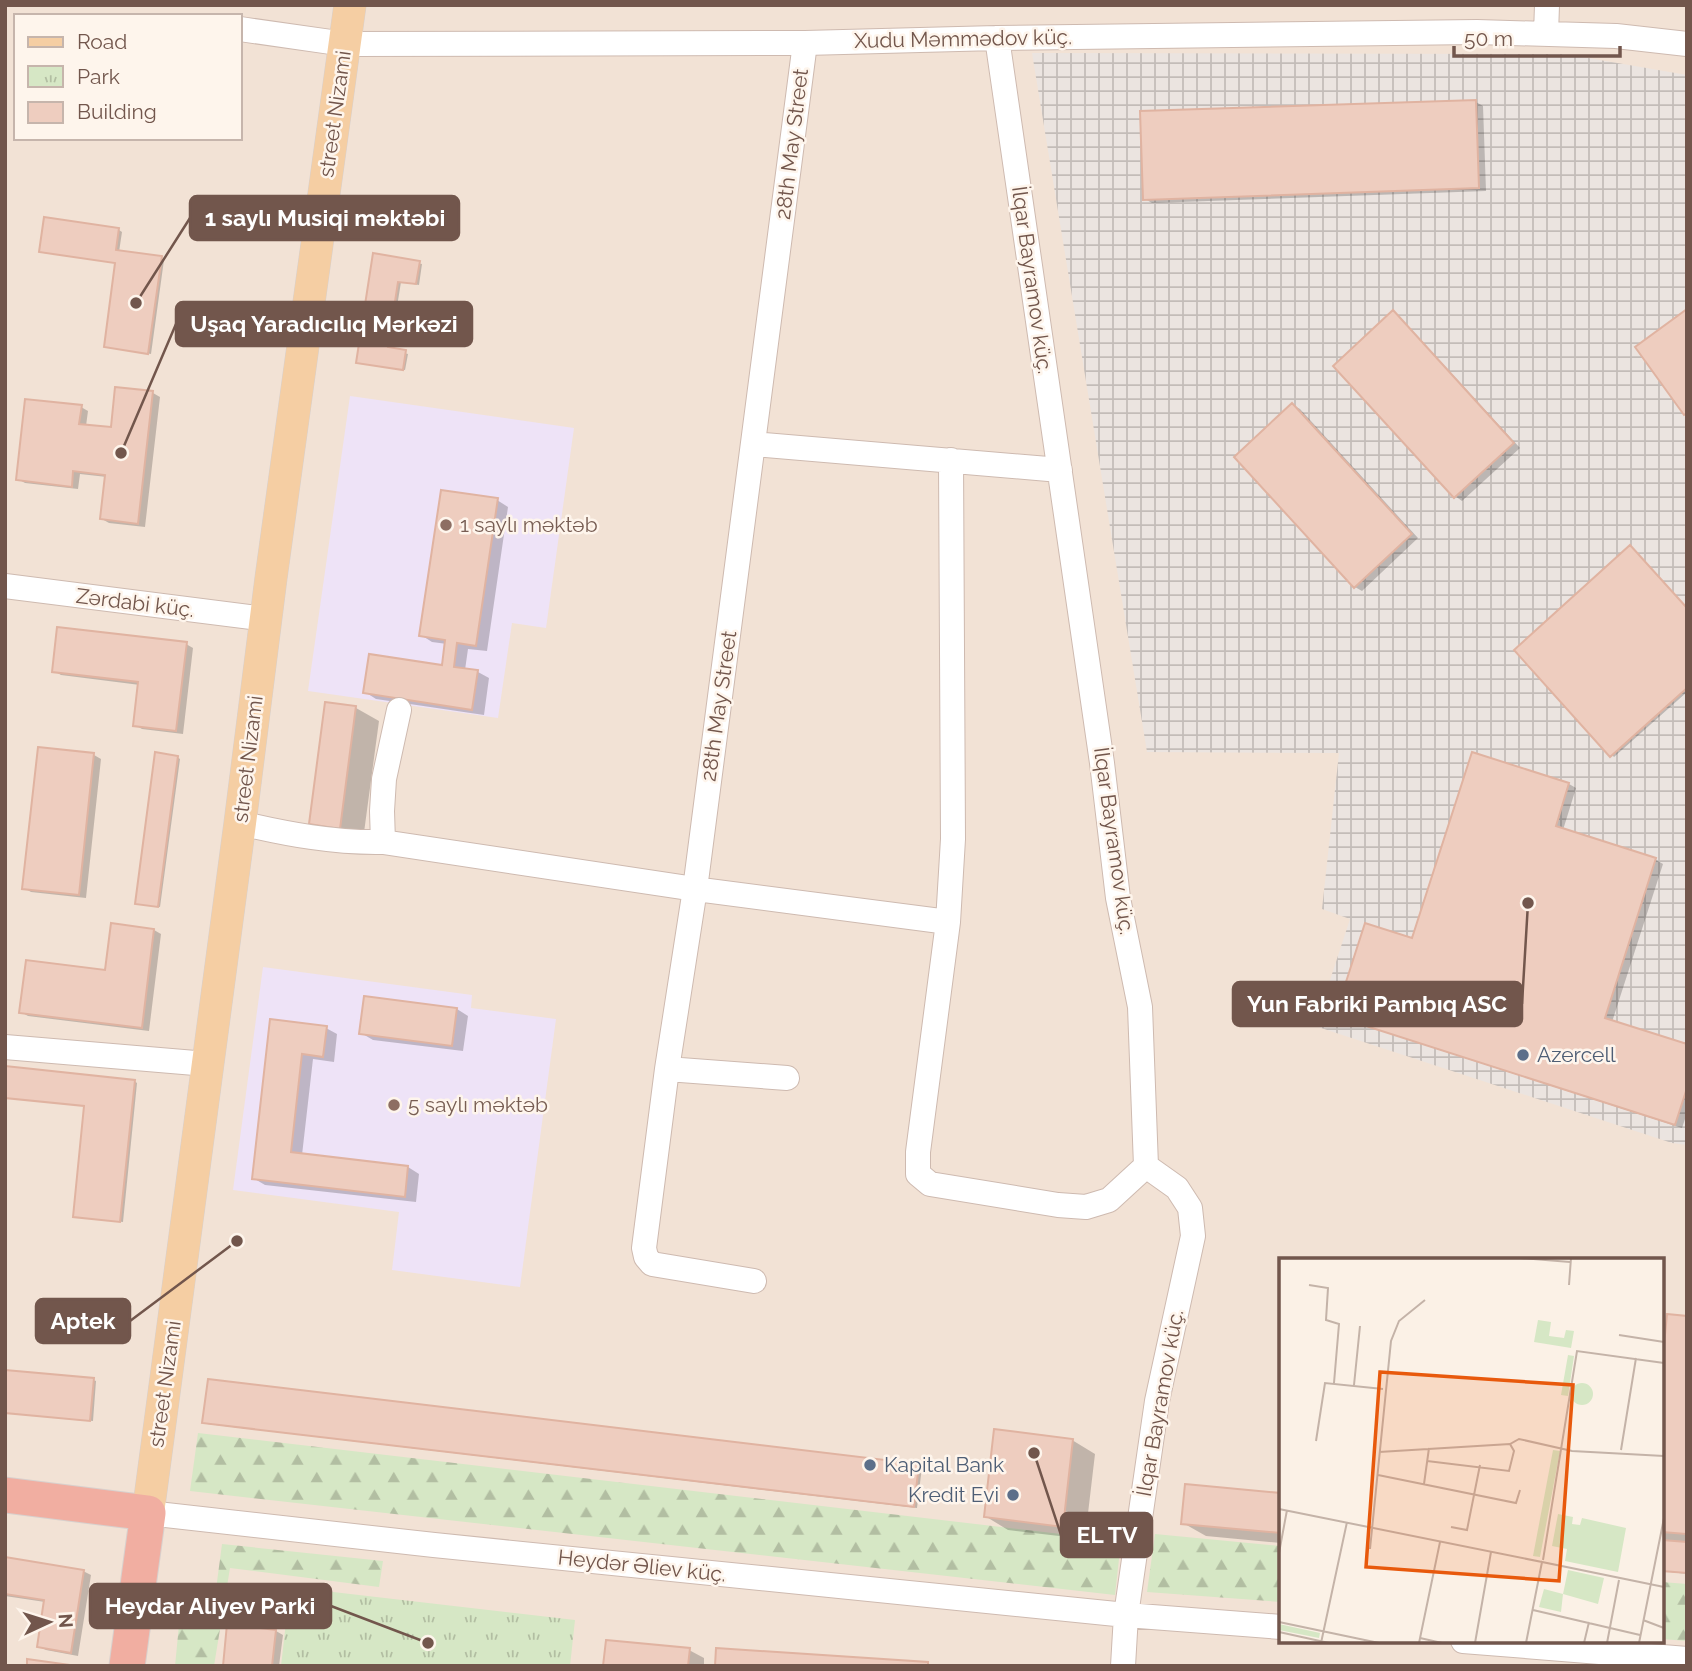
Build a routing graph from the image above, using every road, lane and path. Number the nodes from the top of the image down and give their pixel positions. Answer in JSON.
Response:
{"nodes":[{"id":1,"x":350,"y":5,"type":"edge"},
{"id":2,"x":1547,"y":5,"type":"edge"},
{"id":3,"x":242,"y":29,"type":"edge"},
{"id":4,"x":1546,"y":34,"type":"junction"},
{"id":5,"x":997,"y":38,"type":"junction"},
{"id":6,"x":805,"y":43,"type":"junction"},
{"id":7,"x":345,"y":44,"type":"junction"},
{"id":8,"x":1687,"y":44,"type":"edge"},
{"id":9,"x":754,"y":444,"type":"junction"},
{"id":10,"x":951,"y":460,"type":"junction"},
{"id":11,"x":1060,"y":470,"type":"junction"},
{"id":12,"x":5,"y":586,"type":"edge"},
{"id":13,"x":266,"y":619,"type":"junction"},
{"id":14,"x":398,"y":710,"type":"dead end"},
{"id":15,"x":240,"y":823,"type":"junction"},
{"id":16,"x":383,"y":842,"type":"junction"},
{"id":17,"x":695,"y":889,"type":"junction"},
{"id":18,"x":948,"y":922,"type":"junction"},
{"id":19,"x":5,"y":1046,"type":"edge"},
{"id":20,"x":207,"y":1064,"type":"junction"},
{"id":21,"x":667,"y":1069,"type":"junction"},
{"id":22,"x":788,"y":1079,"type":"dead end"},
{"id":23,"x":1146,"y":1166,"type":"junction"},
{"id":24,"x":754,"y":1281,"type":"dead end"},
{"id":25,"x":5,"y":1495,"type":"edge"},
{"id":26,"x":148,"y":1513,"type":"junction"},
{"id":27,"x":1126,"y":1615,"type":"junction"},
{"id":28,"x":1279,"y":1627,"type":"edge"},
{"id":29,"x":1488,"y":1643,"type":"edge"},
{"id":30,"x":1687,"y":1659,"type":"edge"},
{"id":31,"x":127,"y":1666,"type":"edge"},
{"id":32,"x":1123,"y":1666,"type":"edge"}],
"edges":[{"from":1,"to":7,"type":"main road","name":"street Nizami"},
{"from":2,"to":4,"type":"street"},
{"from":3,"to":7,"type":"street","name":"Xudu Məmmədov küç."},
{"from":4,"to":5,"type":"street","name":"Xudu Məmmədov küç."},
{"from":4,"to":8,"type":"street","name":"Xudu Məmmədov küç."},
{"from":5,"to":6,"type":"street","name":"Xudu Məmmədov küç."},
{"from":5,"to":11,"type":"street","name":"İlqar Bayramov küç."},
{"from":6,"to":7,"type":"street","name":"Xudu Məmmədov küç."},
{"from":6,"to":9,"type":"street","name":"28th May Street"},
{"from":7,"to":13,"type":"main road","name":"street Nizami"},
{"from":9,"to":10,"type":"street"},
{"from":9,"to":17,"type":"street","name":"28th May Street"},
{"from":10,"to":11,"type":"street"},
{"from":10,"to":18,"type":"street"},
{"from":11,"to":23,"type":"street","name":"İlqar Bayramov küç."},
{"from":12,"to":13,"type":"street","name":"Zərdabi küç."},
{"from":13,"to":15,"type":"main road","name":"street Nizami"},
{"from":14,"to":16,"type":"street"},
{"from":15,"to":16,"type":"street"},
{"from":15,"to":20,"type":"main road","name":"street Nizami"},
{"from":16,"to":17,"type":"street"},
{"from":17,"to":18,"type":"street"},
{"from":17,"to":21,"type":"street","name":"28th May Street"},
{"from":18,"to":23,"type":"street"},
{"from":19,"to":20,"type":"street"},
{"from":20,"to":26,"type":"main road","name":"street Nizami"},
{"from":21,"to":22,"type":"street"},
{"from":21,"to":24,"type":"street","name":"28th May Street"},
{"from":23,"to":27,"type":"street","name":"İlqar Bayramov küç."},
{"from":25,"to":26,"type":"highway","name":"Heydər Əliev küç."},
{"from":26,"to":27,"type":"street","name":"Heydər Əliev küç."},
{"from":26,"to":31,"type":"highway"},
{"from":27,"to":28,"type":"street","name":"Heydər Əliev küç."},
{"from":27,"to":32,"type":"street","name":"İlqar Bayramov küç."},
{"from":29,"to":30,"type":"street"}]}
